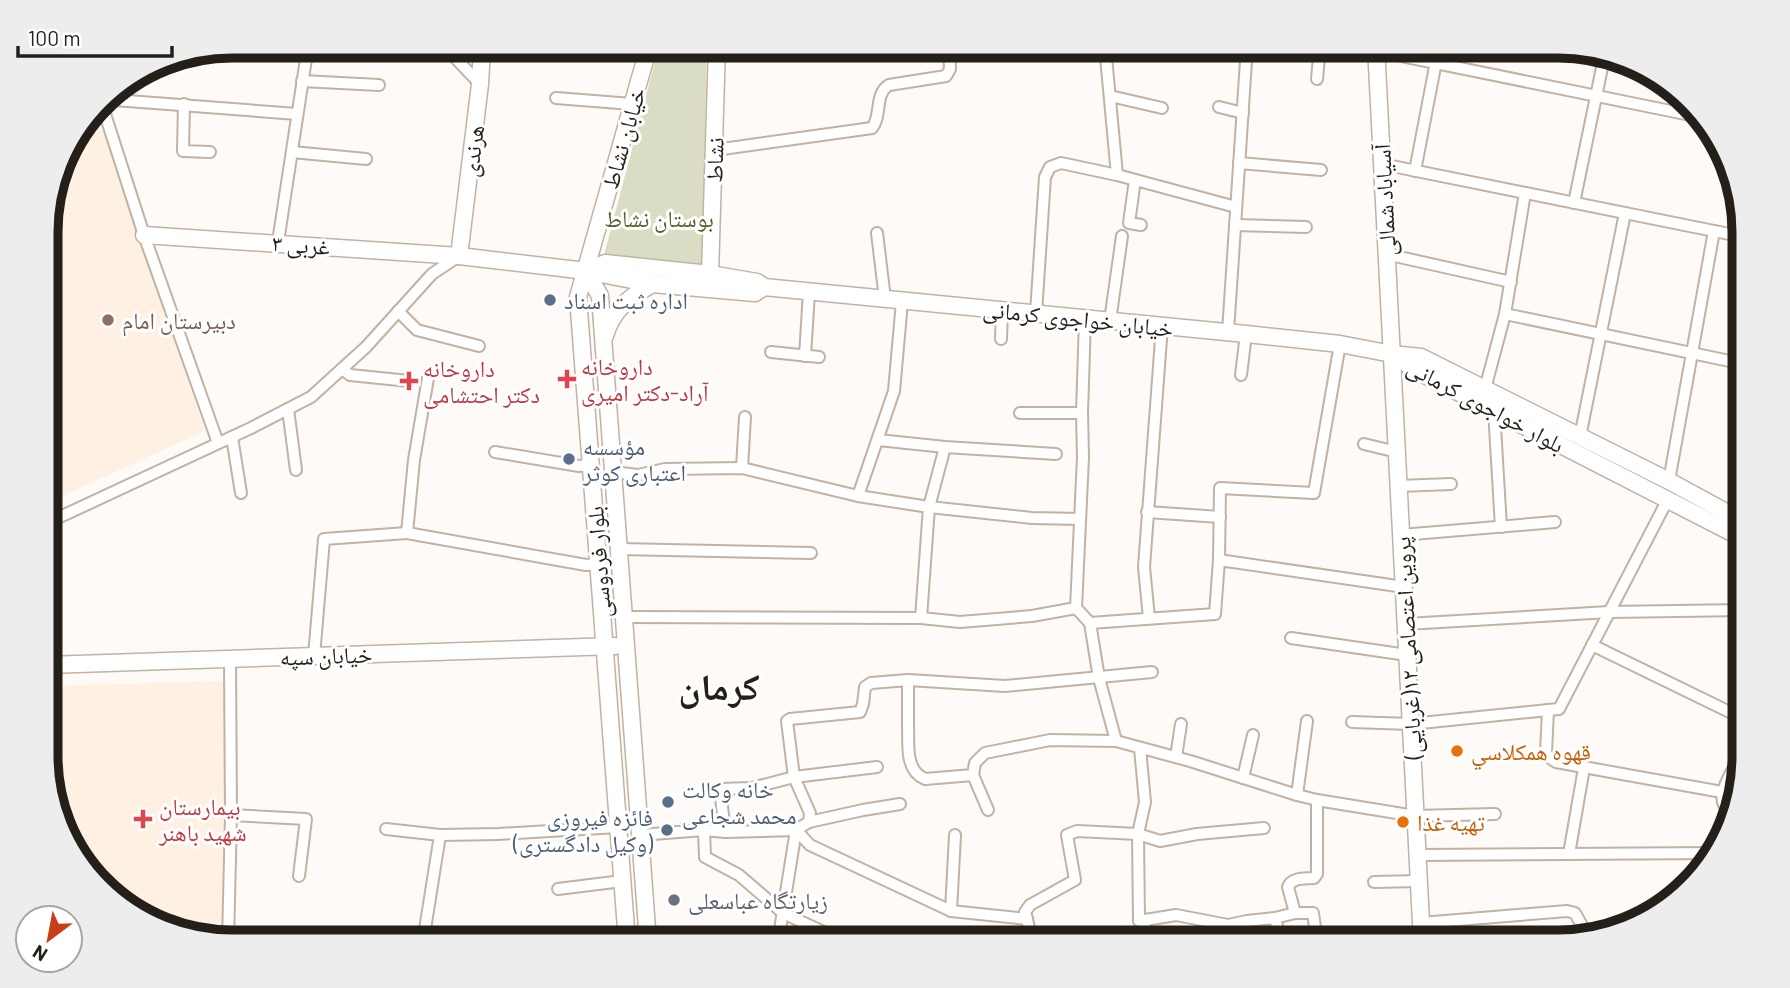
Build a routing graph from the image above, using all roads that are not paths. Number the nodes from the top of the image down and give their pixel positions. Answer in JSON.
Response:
{"nodes":[{"id":1,"x":306,"y":58,"type":"edge"},
{"id":2,"x":455,"y":58,"type":"edge"},
{"id":3,"x":481,"y":58,"type":"edge"},
{"id":4,"x":644,"y":58,"type":"edge"},
{"id":5,"x":718,"y":58,"type":"edge"},
{"id":6,"x":950,"y":58,"type":"edge"},
{"id":7,"x":1106,"y":58,"type":"edge"},
{"id":8,"x":1246,"y":58,"type":"edge"},
{"id":9,"x":1319,"y":58,"type":"edge"},
{"id":10,"x":1377,"y":58,"type":"edge"},
{"id":11,"x":1419,"y":58,"type":"edge"},
{"id":12,"x":1437,"y":58,"type":"edge"},
{"id":13,"x":1436,"y":62,"type":"junction"},
{"id":14,"x":1603,"y":64,"type":"edge"},
{"id":15,"x":1317,"y":79,"type":"dead end"},
{"id":16,"x":302,"y":81,"type":"junction"},
{"id":17,"x":480,"y":84,"type":"junction"},
{"id":18,"x":379,"y":85,"type":"dead end"},
{"id":19,"x":1596,"y":95,"type":"junction"},
{"id":20,"x":1110,"y":96,"type":"junction"},
{"id":21,"x":556,"y":98,"type":"dead end"},
{"id":22,"x":119,"y":100,"type":"edge"},
{"id":23,"x":184,"y":104,"type":"junction"},
{"id":24,"x":632,"y":104,"type":"junction"},
{"id":25,"x":1219,"y":107,"type":"dead end"},
{"id":26,"x":1162,"y":108,"type":"dead end"},
{"id":27,"x":105,"y":113,"type":"edge"},
{"id":28,"x":1242,"y":113,"type":"junction"},
{"id":29,"x":297,"y":114,"type":"junction"},
{"id":30,"x":1685,"y":114,"type":"edge"},
{"id":31,"x":715,"y":150,"type":"junction"},
{"id":32,"x":210,"y":152,"type":"dead end"},
{"id":33,"x":292,"y":152,"type":"junction"},
{"id":34,"x":366,"y":159,"type":"dead end"},
{"id":35,"x":1239,"y":163,"type":"junction"},
{"id":36,"x":1382,"y":164,"type":"junction"},
{"id":37,"x":1321,"y":170,"type":"dead end"},
{"id":38,"x":1415,"y":171,"type":"junction"},
{"id":39,"x":1117,"y":174,"type":"junction"},
{"id":40,"x":1135,"y":180,"type":"junction"},
{"id":41,"x":1525,"y":193,"type":"junction"},
{"id":42,"x":1574,"y":203,"type":"junction"},
{"id":43,"x":1236,"y":207,"type":"junction"},
{"id":44,"x":1625,"y":213,"type":"junction"},
{"id":45,"x":1141,"y":225,"type":"dead end"},
{"id":46,"x":1235,"y":225,"type":"junction"},
{"id":47,"x":1306,"y":227,"type":"dead end"},
{"id":48,"x":1714,"y":231,"type":"junction"},
{"id":49,"x":877,"y":233,"type":"dead end"},
{"id":50,"x":144,"y":234,"type":"junction"},
{"id":51,"x":1732,"y":234,"type":"edge"},
{"id":52,"x":1122,"y":236,"type":"dead end"},
{"id":53,"x":278,"y":242,"type":"junction"},
{"id":54,"x":1386,"y":254,"type":"junction"},
{"id":55,"x":459,"y":256,"type":"junction"},
{"id":56,"x":586,"y":271,"type":"junction"},
{"id":57,"x":710,"y":274,"type":"junction"},
{"id":58,"x":1511,"y":282,"type":"junction"},
{"id":59,"x":652,"y":284,"type":"junction"},
{"id":60,"x":764,"y":287,"type":"junction"},
{"id":61,"x":809,"y":292,"type":"junction"},
{"id":62,"x":885,"y":299,"type":"junction"},
{"id":63,"x":902,"y":302,"type":"junction"},
{"id":64,"x":1002,"y":310,"type":"junction"},
{"id":65,"x":398,"y":311,"type":"junction"},
{"id":66,"x":1036,"y":313,"type":"junction"},
{"id":67,"x":1505,"y":314,"type":"junction"},
{"id":68,"x":1085,"y":318,"type":"junction"},
{"id":69,"x":1110,"y":321,"type":"junction"},
{"id":70,"x":1162,"y":326,"type":"junction"},
{"id":71,"x":1228,"y":332,"type":"junction"},
{"id":72,"x":1246,"y":334,"type":"junction"},
{"id":73,"x":1600,"y":334,"type":"junction"},
{"id":74,"x":1001,"y":340,"type":"dead end"},
{"id":75,"x":603,"y":342,"type":"junction"},
{"id":76,"x":1340,"y":344,"type":"junction"},
{"id":77,"x":479,"y":346,"type":"dead end"},
{"id":78,"x":771,"y":352,"type":"dead end"},
{"id":79,"x":1692,"y":353,"type":"junction"},
{"id":80,"x":1392,"y":354,"type":"junction"},
{"id":81,"x":805,"y":356,"type":"junction"},
{"id":82,"x":819,"y":357,"type":"dead end"},
{"id":83,"x":1732,"y":361,"type":"edge"},
{"id":84,"x":342,"y":369,"type":"junction"},
{"id":85,"x":1241,"y":375,"type":"dead end"},
{"id":86,"x":428,"y":378,"type":"dead end"},
{"id":87,"x":409,"y":381,"type":"dead end"},
{"id":88,"x":1485,"y":390,"type":"junction"},
{"id":89,"x":288,"y":409,"type":"junction"},
{"id":90,"x":1494,"y":410,"type":"junction"},
{"id":91,"x":1020,"y":413,"type":"dead end"},
{"id":92,"x":1082,"y":413,"type":"junction"},
{"id":93,"x":745,"y":417,"type":"dead end"},
{"id":94,"x":232,"y":437,"type":"junction"},
{"id":95,"x":1580,"y":437,"type":"junction"},
{"id":96,"x":878,"y":440,"type":"junction"},
{"id":97,"x":218,"y":443,"type":"junction"},
{"id":98,"x":1364,"y":444,"type":"dead end"},
{"id":99,"x":945,"y":447,"type":"junction"},
{"id":100,"x":495,"y":452,"type":"dead end"},
{"id":101,"x":1397,"y":452,"type":"junction"},
{"id":102,"x":1056,"y":454,"type":"dead end"},
{"id":103,"x":591,"y":465,"type":"junction"},
{"id":104,"x":742,"y":468,"type":"junction"},
{"id":105,"x":296,"y":470,"type":"dead end"},
{"id":106,"x":613,"y":472,"type":"junction"},
{"id":107,"x":1669,"y":481,"type":"junction"},
{"id":108,"x":1451,"y":484,"type":"dead end"},
{"id":109,"x":1398,"y":486,"type":"junction"},
{"id":110,"x":240,"y":493,"type":"dead end"},
{"id":111,"x":858,"y":496,"type":"junction"},
{"id":112,"x":1668,"y":499,"type":"junction"},
{"id":113,"x":929,"y":507,"type":"junction"},
{"id":114,"x":1146,"y":512,"type":"junction"},
{"id":115,"x":1732,"y":515,"type":"edge"},
{"id":116,"x":1220,"y":517,"type":"junction"},
{"id":117,"x":58,"y":518,"type":"edge"},
{"id":118,"x":1080,"y":519,"type":"junction"},
{"id":119,"x":1555,"y":522,"type":"dead end"},
{"id":120,"x":1500,"y":527,"type":"junction"},
{"id":121,"x":407,"y":533,"type":"junction"},
{"id":122,"x":1732,"y":533,"type":"edge"},
{"id":123,"x":1401,"y":535,"type":"junction"},
{"id":124,"x":619,"y":549,"type":"junction"},
{"id":125,"x":811,"y":554,"type":"dead end"},
{"id":126,"x":1219,"y":560,"type":"junction"},
{"id":127,"x":598,"y":564,"type":"junction"},
{"id":128,"x":1404,"y":586,"type":"junction"},
{"id":129,"x":1076,"y":608,"type":"junction"},
{"id":130,"x":1732,"y":610,"type":"edge"},
{"id":131,"x":1609,"y":612,"type":"junction"},
{"id":132,"x":624,"y":617,"type":"junction"},
{"id":133,"x":921,"y":618,"type":"junction"},
{"id":134,"x":1149,"y":618,"type":"junction"},
{"id":135,"x":1090,"y":623,"type":"junction"},
{"id":136,"x":1406,"y":624,"type":"junction"},
{"id":137,"x":1291,"y":638,"type":"dead end"},
{"id":138,"x":1592,"y":645,"type":"junction"},
{"id":139,"x":604,"y":646,"type":"junction"},
{"id":140,"x":626,"y":646,"type":"junction"},
{"id":141,"x":1407,"y":655,"type":"junction"},
{"id":142,"x":314,"y":656,"type":"junction"},
{"id":143,"x":230,"y":659,"type":"junction"},
{"id":144,"x":58,"y":665,"type":"edge"},
{"id":145,"x":1152,"y":673,"type":"dead end"},
{"id":146,"x":1099,"y":678,"type":"junction"},
{"id":147,"x":908,"y":680,"type":"junction"},
{"id":148,"x":1548,"y":710,"type":"junction"},
{"id":149,"x":1732,"y":713,"type":"edge"},
{"id":150,"x":1307,"y":721,"type":"dead end"},
{"id":151,"x":1352,"y":722,"type":"dead end"},
{"id":152,"x":1181,"y":724,"type":"dead end"},
{"id":153,"x":1411,"y":724,"type":"junction"},
{"id":154,"x":1253,"y":735,"type":"dead end"},
{"id":155,"x":1116,"y":741,"type":"junction"},
{"id":156,"x":1140,"y":748,"type":"junction"},
{"id":157,"x":1177,"y":757,"type":"junction"},
{"id":158,"x":877,"y":767,"type":"dead end"},
{"id":159,"x":1584,"y":768,"type":"junction"},
{"id":160,"x":1731,"y":774,"type":"edge"},
{"id":161,"x":973,"y":775,"type":"junction"},
{"id":162,"x":794,"y":777,"type":"junction"},
{"id":163,"x":1243,"y":778,"type":"junction"},
{"id":164,"x":1722,"y":792,"type":"junction"},
{"id":165,"x":1297,"y":795,"type":"junction"},
{"id":166,"x":1317,"y":800,"type":"junction"},
{"id":167,"x":900,"y":804,"type":"dead end"},
{"id":168,"x":1725,"y":806,"type":"edge"},
{"id":169,"x":988,"y":810,"type":"dead end"},
{"id":170,"x":1495,"y":814,"type":"dead end"},
{"id":171,"x":231,"y":815,"type":"junction"},
{"id":172,"x":1415,"y":816,"type":"junction"},
{"id":173,"x":809,"y":822,"type":"junction"},
{"id":174,"x":618,"y":827,"type":"junction"},
{"id":175,"x":1265,"y":828,"type":"dead end"},
{"id":176,"x":386,"y":829,"type":"dead end"},
{"id":177,"x":796,"y":830,"type":"junction"},
{"id":178,"x":704,"y":831,"type":"junction"},
{"id":179,"x":725,"y":832,"type":"junction"},
{"id":180,"x":1138,"y":834,"type":"junction"},
{"id":181,"x":440,"y":835,"type":"junction"},
{"id":182,"x":640,"y":835,"type":"junction"},
{"id":183,"x":955,"y":835,"type":"dead end"},
{"id":184,"x":1703,"y":853,"type":"edge"},
{"id":185,"x":1569,"y":854,"type":"junction"},
{"id":186,"x":1418,"y":855,"type":"junction"},
{"id":187,"x":299,"y":876,"type":"dead end"},
{"id":188,"x":622,"y":881,"type":"junction"},
{"id":189,"x":1419,"y":881,"type":"junction"},
{"id":190,"x":1374,"y":882,"type":"dead end"},
{"id":191,"x":558,"y":889,"type":"dead end"},
{"id":192,"x":951,"y":911,"type":"junction"},
{"id":193,"x":783,"y":913,"type":"junction"},
{"id":194,"x":1295,"y":913,"type":"junction"},
{"id":195,"x":1275,"y":918,"type":"junction"},
{"id":196,"x":1027,"y":919,"type":"junction"},
{"id":197,"x":1146,"y":919,"type":"junction"},
{"id":198,"x":1228,"y":925,"type":"junction"},
{"id":199,"x":1582,"y":928,"type":"edge"},
{"id":200,"x":229,"y":930,"type":"edge"},
{"id":201,"x":425,"y":930,"type":"edge"},
{"id":202,"x":626,"y":930,"type":"edge"},
{"id":203,"x":647,"y":930,"type":"edge"},
{"id":204,"x":780,"y":930,"type":"edge"},
{"id":205,"x":819,"y":930,"type":"edge"},
{"id":206,"x":1029,"y":930,"type":"edge"},
{"id":207,"x":1143,"y":930,"type":"edge"},
{"id":208,"x":1228,"y":930,"type":"edge"},
{"id":209,"x":1278,"y":930,"type":"edge"},
{"id":210,"x":1315,"y":930,"type":"edge"},
{"id":211,"x":1422,"y":930,"type":"edge"},
{"id":212,"x":1447,"y":930,"type":"edge"}],
"edges":[{"from":1,"to":16,"type":"street"},
{"from":2,"to":17,"type":"street"},
{"from":3,"to":17,"type":"main road","name":"هرندی"},
{"from":4,"to":24,"type":"main road","name":"خیابان نشاط"},
{"from":5,"to":31,"type":"main road","name":"نشاط"},
{"from":6,"to":31,"type":"street"},
{"from":7,"to":20,"type":"street"},
{"from":8,"to":28,"type":"street"},
{"from":9,"to":15,"type":"street"},
{"from":10,"to":36,"type":"main road","name":"آسیاباد شمالی"},
{"from":11,"to":13,"type":"street"},
{"from":12,"to":13,"type":"street"},
{"from":13,"to":19,"type":"street"},
{"from":13,"to":38,"type":"street"},
{"from":14,"to":19,"type":"street"},
{"from":16,"to":18,"type":"street"},
{"from":16,"to":29,"type":"street"},
{"from":17,"to":55,"type":"main road","name":"هرندی"},
{"from":19,"to":30,"type":"street"},
{"from":19,"to":42,"type":"street"},
{"from":20,"to":26,"type":"street"},
{"from":20,"to":39,"type":"street"},
{"from":21,"to":24,"type":"street"},
{"from":22,"to":23,"type":"street"},
{"from":23,"to":29,"type":"street"},
{"from":23,"to":32,"type":"street"},
{"from":24,"to":56,"type":"main road","name":"خیابان نشاط"},
{"from":25,"to":28,"type":"street"},
{"from":27,"to":50,"type":"street"},
{"from":28,"to":35,"type":"street"},
{"from":29,"to":33,"type":"street"},
{"from":31,"to":57,"type":"main road","name":"نشاط"},
{"from":33,"to":34,"type":"street"},
{"from":33,"to":53,"type":"street"},
{"from":35,"to":37,"type":"street"},
{"from":35,"to":43,"type":"street"},
{"from":36,"to":38,"type":"street"},
{"from":36,"to":54,"type":"main road","name":"آسیاباد شمالی"},
{"from":38,"to":41,"type":"street"},
{"from":39,"to":40,"type":"street"},
{"from":39,"to":66,"type":"street"},
{"from":40,"to":43,"type":"street"},
{"from":40,"to":45,"type":"street"},
{"from":41,"to":42,"type":"street"},
{"from":41,"to":58,"type":"street"},
{"from":42,"to":44,"type":"street"},
{"from":43,"to":46,"type":"street"},
{"from":44,"to":48,"type":"street"},
{"from":44,"to":73,"type":"street"},
{"from":46,"to":47,"type":"street"},
{"from":46,"to":71,"type":"street"},
{"from":48,"to":51,"type":"street"},
{"from":48,"to":79,"type":"street"},
{"from":49,"to":62,"type":"street"},
{"from":50,"to":53,"type":"main road","name":"۳ غربی"},
{"from":50,"to":97,"type":"street"},
{"from":52,"to":69,"type":"street"},
{"from":53,"to":55,"type":"main road","name":"۳ غربی"},
{"from":54,"to":58,"type":"street"},
{"from":54,"to":80,"type":"main road","name":"آسیاباد شمالی"},
{"from":55,"to":56,"type":"main road","name":"۳ غربی"},
{"from":55,"to":65,"type":"street"},
{"from":56,"to":57,"type":"main road"},
{"from":56,"to":59,"type":"main road"},
{"from":56,"to":75,"type":"main road","name":"بلوار فردوسی"},
{"from":56,"to":103,"type":"main road","name":"بلوار فردوسی"},
{"from":57,"to":60,"type":"main road"},
{"from":58,"to":67,"type":"street"},
{"from":59,"to":60,"type":"main road"},
{"from":59,"to":75,"type":"main road"},
{"from":60,"to":61,"type":"main road","name":"خیابان خواجوی کرمانی"},
{"from":61,"to":62,"type":"main road","name":"خیابان خواجوی کرمانی"},
{"from":61,"to":81,"type":"street"},
{"from":62,"to":63,"type":"main road","name":"خیابان خواجوی کرمانی"},
{"from":63,"to":64,"type":"main road","name":"خیابان خواجوی کرمانی"},
{"from":63,"to":96,"type":"street"},
{"from":64,"to":66,"type":"main road","name":"خیابان خواجوی کرمانی"},
{"from":64,"to":74,"type":"street"},
{"from":65,"to":77,"type":"street"},
{"from":65,"to":84,"type":"street"},
{"from":66,"to":68,"type":"main road","name":"خیابان خواجوی کرمانی"},
{"from":67,"to":73,"type":"street"},
{"from":67,"to":88,"type":"street"},
{"from":68,"to":69,"type":"main road","name":"خیابان خواجوی کرمانی"},
{"from":68,"to":92,"type":"street"},
{"from":69,"to":70,"type":"main road","name":"خیابان خواجوی کرمانی"},
{"from":70,"to":71,"type":"main road","name":"خیابان خواجوی کرمانی"},
{"from":70,"to":114,"type":"street"},
{"from":71,"to":72,"type":"main road","name":"خیابان خواجوی کرمانی"},
{"from":72,"to":76,"type":"main road","name":"خیابان خواجوی کرمانی"},
{"from":72,"to":85,"type":"street"},
{"from":73,"to":79,"type":"street"},
{"from":73,"to":95,"type":"street"},
{"from":75,"to":106,"type":"main road","name":"بلوار فردوسی"},
{"from":76,"to":80,"type":"main road","name":"خیابان خواجوی کرمانی"},
{"from":76,"to":116,"type":"street"},
{"from":78,"to":81,"type":"street"},
{"from":79,"to":83,"type":"street"},
{"from":79,"to":107,"type":"street"},
{"from":80,"to":88,"type":"main road","name":"بلوار خواجوی کرمانی"},
{"from":80,"to":90,"type":"main road","name":"بلوار خواجوی کرمانی"},
{"from":80,"to":101,"type":"main road","name":"پروین اعتصامی ۱۲(غربایی)"},
{"from":81,"to":82,"type":"street"},
{"from":84,"to":87,"type":"street"},
{"from":84,"to":89,"type":"street"},
{"from":86,"to":121,"type":"street"},
{"from":88,"to":95,"type":"main road","name":"بلوار خواجوی کرمانی"},
{"from":89,"to":94,"type":"street"},
{"from":89,"to":105,"type":"street"},
{"from":90,"to":112,"type":"main road","name":"بلوار خواجوی کرمانی"},
{"from":90,"to":120,"type":"street"},
{"from":91,"to":92,"type":"street"},
{"from":92,"to":118,"type":"street"},
{"from":93,"to":104,"type":"street"},
{"from":94,"to":97,"type":"street"},
{"from":94,"to":110,"type":"street"},
{"from":95,"to":107,"type":"main road","name":"بلوار خواجوی کرمانی"},
{"from":96,"to":99,"type":"street"},
{"from":96,"to":111,"type":"street"},
{"from":97,"to":117,"type":"street"},
{"from":98,"to":101,"type":"street"},
{"from":99,"to":102,"type":"street"},
{"from":99,"to":113,"type":"street"},
{"from":100,"to":103,"type":"street"},
{"from":101,"to":109,"type":"main road","name":"پروین اعتصامی ۱۲(غربایی)"},
{"from":103,"to":127,"type":"main road","name":"بلوار فردوسی"},
{"from":104,"to":106,"type":"street"},
{"from":104,"to":111,"type":"street"},
{"from":106,"to":124,"type":"main road","name":"بلوار فردوسی"},
{"from":107,"to":115,"type":"main road","name":"بلوار خواجوی کرمانی"},
{"from":108,"to":109,"type":"street"},
{"from":109,"to":123,"type":"main road","name":"پروین اعتصامی ۱۲(غربایی)"},
{"from":111,"to":113,"type":"street"},
{"from":112,"to":122,"type":"main road","name":"بلوار خواجوی کرمانی"},
{"from":112,"to":131,"type":"street"},
{"from":113,"to":118,"type":"street"},
{"from":113,"to":133,"type":"street"},
{"from":114,"to":116,"type":"street"},
{"from":114,"to":134,"type":"street"},
{"from":116,"to":126,"type":"street"},
{"from":118,"to":129,"type":"street"},
{"from":119,"to":120,"type":"street"},
{"from":120,"to":123,"type":"street"},
{"from":121,"to":127,"type":"street"},
{"from":121,"to":142,"type":"street"},
{"from":123,"to":128,"type":"main road","name":"پروین اعتصامی ۱۲(غربایی)"},
{"from":124,"to":125,"type":"street"},
{"from":124,"to":132,"type":"main road","name":"بلوار فردوسی"},
{"from":126,"to":128,"type":"street"},
{"from":126,"to":134,"type":"street"},
{"from":127,"to":139,"type":"main road","name":"بلوار فردوسی"},
{"from":128,"to":136,"type":"main road","name":"پروین اعتصامی ۱۲(غربایی)"},
{"from":129,"to":133,"type":"street"},
{"from":129,"to":135,"type":"street"},
{"from":130,"to":131,"type":"street"},
{"from":131,"to":136,"type":"street"},
{"from":131,"to":138,"type":"street"},
{"from":132,"to":133,"type":"street"},
{"from":132,"to":140,"type":"main road","name":"بلوار فردوسی"},
{"from":134,"to":135,"type":"street"},
{"from":135,"to":146,"type":"street"},
{"from":136,"to":141,"type":"main road","name":"پروین اعتصامی ۱۲(غربایی)"},
{"from":137,"to":141,"type":"street"},
{"from":138,"to":148,"type":"street"},
{"from":138,"to":149,"type":"street"},
{"from":139,"to":140,"type":"main road","name":"خیابان سپه"},
{"from":139,"to":142,"type":"main road","name":"خیابان سپه"},
{"from":139,"to":174,"type":"main road","name":"بلوار فردوسی"},
{"from":140,"to":182,"type":"main road","name":"بلوار فردوسی"},
{"from":141,"to":153,"type":"main road","name":"پروین اعتصامی ۱۲(غربایی)"},
{"from":142,"to":143,"type":"main road","name":"خیابان سپه"},
{"from":143,"to":144,"type":"main road","name":"خیابان سپه"},
{"from":143,"to":171,"type":"street"},
{"from":145,"to":146,"type":"street"},
{"from":146,"to":147,"type":"street"},
{"from":146,"to":155,"type":"street"},
{"from":147,"to":161,"type":"street"},
{"from":147,"to":162,"type":"street"},
{"from":148,"to":153,"type":"street"},
{"from":148,"to":159,"type":"street"},
{"from":150,"to":165,"type":"street"},
{"from":151,"to":153,"type":"street"},
{"from":152,"to":157,"type":"street"},
{"from":153,"to":172,"type":"main road","name":"پروین اعتصامی ۱۲(غربایی)"},
{"from":154,"to":163,"type":"street"},
{"from":155,"to":156,"type":"street"},
{"from":155,"to":161,"type":"street"},
{"from":156,"to":157,"type":"street"},
{"from":156,"to":180,"type":"street"},
{"from":157,"to":163,"type":"street"},
{"from":158,"to":162,"type":"street"},
{"from":159,"to":164,"type":"street"},
{"from":159,"to":185,"type":"street"},
{"from":160,"to":164,"type":"street"},
{"from":161,"to":169,"type":"street"},
{"from":162,"to":173,"type":"street"},
{"from":162,"to":179,"type":"street"},
{"from":163,"to":165,"type":"street"},
{"from":164,"to":168,"type":"street"},
{"from":165,"to":166,"type":"street"},
{"from":166,"to":172,"type":"street"},
{"from":166,"to":194,"type":"street"},
{"from":167,"to":173,"type":"street"},
{"from":170,"to":172,"type":"street"},
{"from":171,"to":187,"type":"street"},
{"from":171,"to":200,"type":"street"},
{"from":172,"to":186,"type":"main road","name":"پروین اعتصامی ۱۲(غربایی)"},
{"from":173,"to":177,"type":"street"},
{"from":174,"to":181,"type":"street"},
{"from":174,"to":188,"type":"main road","name":"بلوار فردوسی"},
{"from":175,"to":180,"type":"street"},
{"from":176,"to":181,"type":"street"},
{"from":177,"to":179,"type":"street"},
{"from":177,"to":192,"type":"street"},
{"from":177,"to":193,"type":"street"},
{"from":178,"to":179,"type":"street"},
{"from":178,"to":182,"type":"street"},
{"from":178,"to":193,"type":"street"},
{"from":180,"to":196,"type":"street"},
{"from":180,"to":197,"type":"street"},
{"from":181,"to":201,"type":"street"},
{"from":182,"to":203,"type":"main road","name":"بلوار فردوسی"},
{"from":183,"to":192,"type":"street"},
{"from":184,"to":185,"type":"street"},
{"from":185,"to":186,"type":"street"},
{"from":186,"to":189,"type":"main road","name":"پروین اعتصامی ۱۲(غربایی)"},
{"from":188,"to":191,"type":"street"},
{"from":188,"to":202,"type":"main road","name":"بلوار فردوسی"},
{"from":189,"to":190,"type":"street"},
{"from":189,"to":211,"type":"main road","name":"پروین اعتصامی ۱۲(غربایی)"},
{"from":192,"to":196,"type":"street"},
{"from":193,"to":204,"type":"street"},
{"from":193,"to":205,"type":"street"},
{"from":194,"to":195,"type":"street"},
{"from":194,"to":210,"type":"street"},
{"from":195,"to":198,"type":"street"},
{"from":195,"to":209,"type":"street"},
{"from":196,"to":206,"type":"street"},
{"from":197,"to":198,"type":"street"},
{"from":197,"to":207,"type":"street"},
{"from":198,"to":208,"type":"street"},
{"from":199,"to":212,"type":"street"}]}
